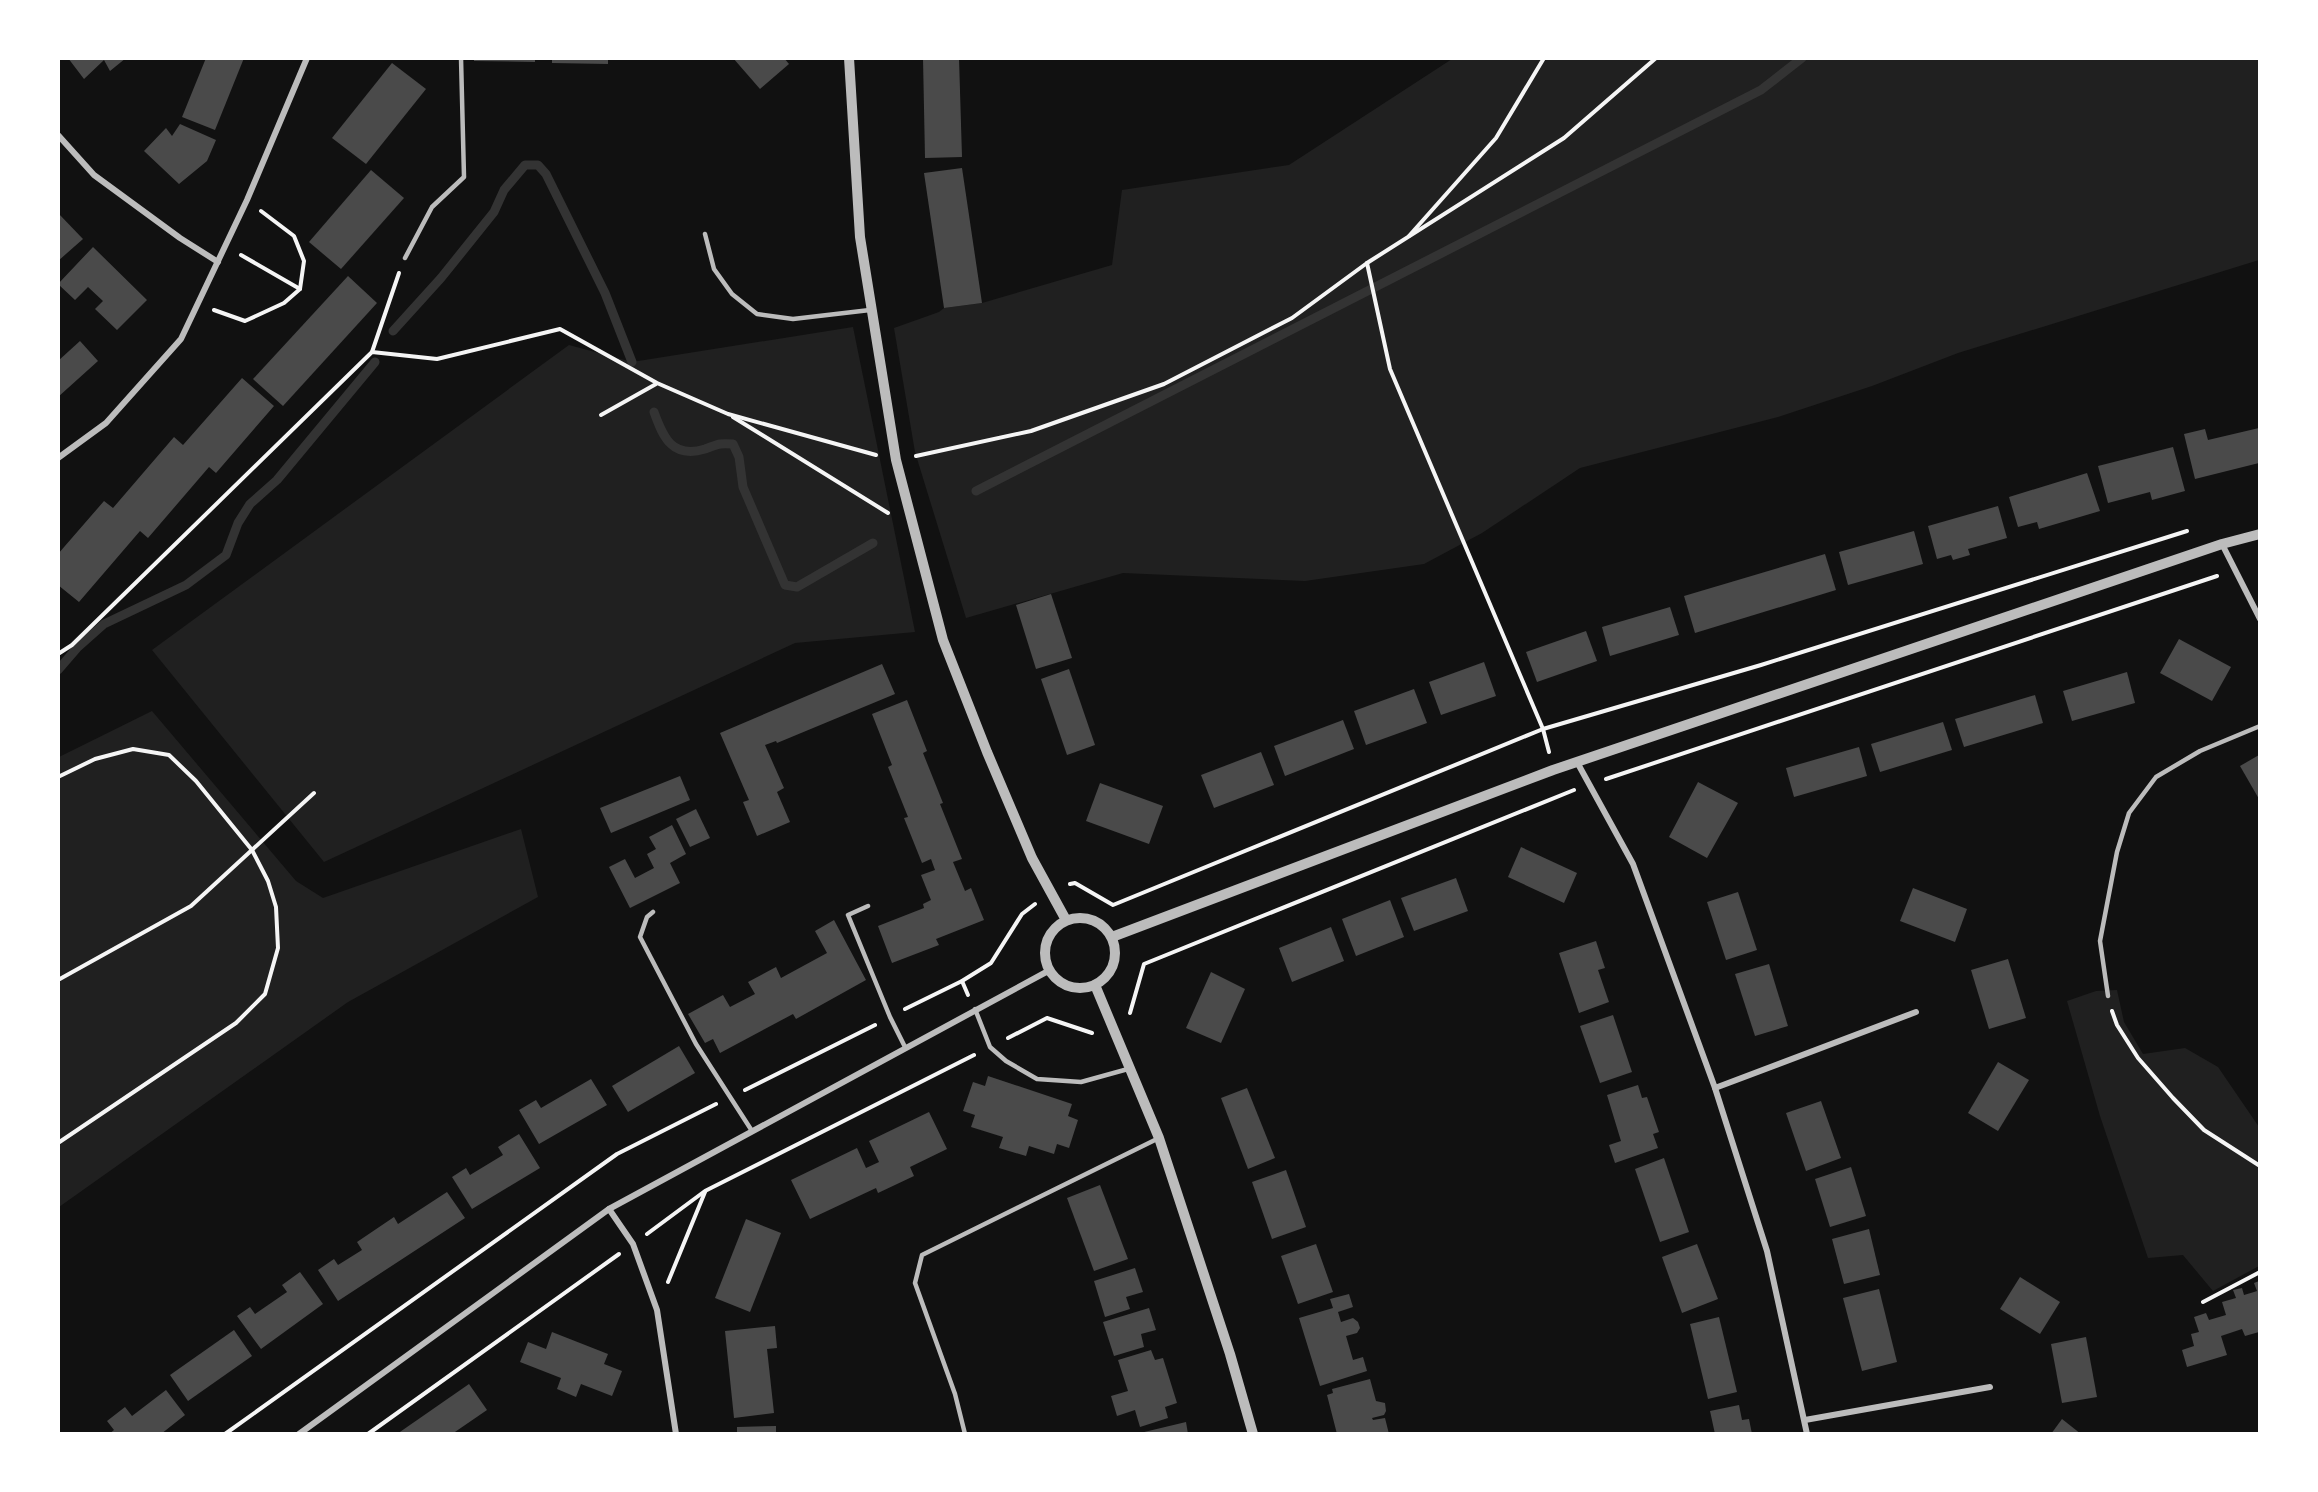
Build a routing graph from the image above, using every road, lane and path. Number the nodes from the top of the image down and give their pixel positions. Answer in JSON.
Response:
{"nodes":[{"id":1,"x":308,"y":58,"type":"edge"},
{"id":2,"x":461,"y":58,"type":"edge"},
{"id":3,"x":849,"y":58,"type":"edge"},
{"id":4,"x":1544,"y":58,"type":"edge"},
{"id":5,"x":1656,"y":58,"type":"edge"},
{"id":6,"x":58,"y":135,"type":"edge"},
{"id":7,"x":247,"y":200,"type":"junction"},
{"id":8,"x":705,"y":234,"type":"dead end"},
{"id":9,"x":1405,"y":241,"type":"junction"},
{"id":10,"x":226,"y":246,"type":"junction"},
{"id":11,"x":405,"y":258,"type":"joint"},
{"id":12,"x":218,"y":262,"type":"junction"},
{"id":13,"x":1367,"y":263,"type":"junction"},
{"id":14,"x":300,"y":289,"type":"junction"},
{"id":15,"x":199,"y":304,"type":"junction"},
{"id":16,"x":873,"y":309,"type":"junction"},
{"id":17,"x":372,"y":352,"type":"junction"},
{"id":18,"x":657,"y":383,"type":"junction"},
{"id":19,"x":728,"y":414,"type":"junction"},
{"id":20,"x":601,"y":415,"type":"dead end"},
{"id":21,"x":58,"y":458,"type":"edge"},
{"id":22,"x":896,"y":460,"type":"junction"},
{"id":23,"x":2197,"y":528,"type":"dead end"},
{"id":24,"x":914,"y":529,"type":"junction"},
{"id":25,"x":2259,"y":534,"type":"edge"},
{"id":26,"x":2222,"y":544,"type":"junction"},
{"id":27,"x":2235,"y":570,"type":"junction"},
{"id":28,"x":2259,"y":619,"type":"edge"},
{"id":29,"x":58,"y":654,"type":"edge"},
{"id":30,"x":2259,"y":726,"type":"edge"},
{"id":31,"x":1543,"y":729,"type":"junction"},
{"id":32,"x":1577,"y":762,"type":"junction"},
{"id":33,"x":1553,"y":770,"type":"junction"},
{"id":34,"x":58,"y":777,"type":"edge"},
{"id":35,"x":1588,"y":784,"type":"junction"},
{"id":36,"x":314,"y":793,"type":"dead end"},
{"id":37,"x":252,"y":850,"type":"junction"},
{"id":38,"x":1051,"y":892,"type":"junction"},
{"id":39,"x":868,"y":906,"type":"dead end"},
{"id":40,"x":653,"y":912,"type":"dead end"},
{"id":41,"x":1066,"y":920,"type":"junction"},
{"id":42,"x":1112,"y":938,"type":"junction"},
{"id":43,"x":1050,"y":970,"type":"junction"},
{"id":44,"x":58,"y":980,"type":"edge"},
{"id":45,"x":1095,"y":985,"type":"junction"},
{"id":46,"x":2108,"y":996,"type":"joint"},
{"id":47,"x":975,"y":1010,"type":"junction"},
{"id":48,"x":1916,"y":1012,"type":"dead end"},
{"id":49,"x":890,"y":1017,"type":"junction"},
{"id":50,"x":1115,"y":1031,"type":"junction"},
{"id":51,"x":905,"y":1047,"type":"junction"},
{"id":52,"x":990,"y":1047,"type":"junction"},
{"id":53,"x":1131,"y":1068,"type":"junction"},
{"id":54,"x":1715,"y":1088,"type":"junction"},
{"id":55,"x":730,"y":1097,"type":"junction"},
{"id":56,"x":752,"y":1131,"type":"junction"},
{"id":57,"x":1159,"y":1138,"type":"junction"},
{"id":58,"x":58,"y":1143,"type":"edge"},
{"id":59,"x":2259,"y":1166,"type":"edge"},
{"id":60,"x":705,"y":1191,"type":"junction"},
{"id":61,"x":609,"y":1209,"type":"junction"},
{"id":62,"x":633,"y":1244,"type":"junction"},
{"id":63,"x":2259,"y":1272,"type":"edge"},
{"id":64,"x":2203,"y":1302,"type":"dead end"},
{"id":65,"x":657,"y":1310,"type":"junction"},
{"id":66,"x":1990,"y":1387,"type":"dead end"},
{"id":67,"x":1805,"y":1420,"type":"junction"},
{"id":68,"x":225,"y":1434,"type":"edge"},
{"id":69,"x":299,"y":1434,"type":"edge"},
{"id":70,"x":368,"y":1434,"type":"edge"},
{"id":71,"x":676,"y":1434,"type":"edge"},
{"id":72,"x":965,"y":1434,"type":"edge"},
{"id":73,"x":1252,"y":1434,"type":"edge"},
{"id":74,"x":1807,"y":1434,"type":"edge"}],
"edges":[{"from":1,"to":7,"type":"street"},
{"from":2,"to":11,"type":"lane"},
{"from":3,"to":16,"type":"street"},
{"from":4,"to":9,"type":"path"},
{"from":5,"to":9,"type":"path"},
{"from":6,"to":12,"type":"street"},
{"from":7,"to":10,"type":"street"},
{"from":7,"to":14,"type":"path"},
{"from":8,"to":16,"type":"lane"},
{"from":9,"to":13,"type":"path"},
{"from":10,"to":12,"type":"street"},
{"from":10,"to":14,"type":"path"},
{"from":11,"to":17,"type":"path"},
{"from":12,"to":15,"type":"street"},
{"from":13,"to":22,"type":"path"},
{"from":13,"to":31,"type":"path"},
{"from":14,"to":15,"type":"path"},
{"from":15,"to":21,"type":"street"},
{"from":16,"to":22,"type":"street"},
{"from":17,"to":18,"type":"path"},
{"from":17,"to":29,"type":"path"},
{"from":18,"to":19,"type":"path"},
{"from":18,"to":20,"type":"path"},
{"from":19,"to":22,"type":"path"},
{"from":19,"to":24,"type":"path"},
{"from":22,"to":24,"type":"street"},
{"from":23,"to":31,"type":"path"},
{"from":24,"to":38,"type":"street"},
{"from":25,"to":26,"type":"street"},
{"from":26,"to":27,"type":"street"},
{"from":26,"to":32,"type":"street"},
{"from":27,"to":28,"type":"street"},
{"from":27,"to":35,"type":"path"},
{"from":30,"to":46,"type":"lane"},
{"from":31,"to":33,"type":"path"},
{"from":31,"to":38,"type":"path"},
{"from":32,"to":33,"type":"street"},
{"from":32,"to":35,"type":"street"},
{"from":33,"to":42,"type":"street"},
{"from":34,"to":37,"type":"path"},
{"from":35,"to":50,"type":"path"},
{"from":35,"to":54,"type":"street"},
{"from":36,"to":37,"type":"path"},
{"from":37,"to":44,"type":"path"},
{"from":37,"to":58,"type":"path"},
{"from":38,"to":41,"type":"street"},
{"from":38,"to":49,"type":"path"},
{"from":39,"to":49,"type":"lane"},
{"from":40,"to":55,"type":"lane"},
{"from":41,"to":42,"type":"street"},
{"from":41,"to":43,"type":"street"},
{"from":42,"to":45,"type":"street"},
{"from":43,"to":45,"type":"street"},
{"from":43,"to":47,"type":"street"},
{"from":45,"to":50,"type":"street"},
{"from":46,"to":59,"type":"path"},
{"from":47,"to":51,"type":"street"},
{"from":47,"to":52,"type":"lane"},
{"from":48,"to":54,"type":"street"},
{"from":49,"to":51,"type":"lane"},
{"from":49,"to":55,"type":"path"},
{"from":50,"to":52,"type":"path"},
{"from":50,"to":53,"type":"street"},
{"from":51,"to":56,"type":"street"},
{"from":52,"to":53,"type":"lane"},
{"from":52,"to":60,"type":"path"},
{"from":53,"to":57,"type":"street"},
{"from":54,"to":67,"type":"street"},
{"from":55,"to":56,"type":"lane"},
{"from":55,"to":68,"type":"path"},
{"from":56,"to":61,"type":"street"},
{"from":57,"to":72,"type":"lane"},
{"from":57,"to":73,"type":"street"},
{"from":60,"to":62,"type":"path"},
{"from":60,"to":65,"type":"path"},
{"from":61,"to":62,"type":"street"},
{"from":61,"to":69,"type":"street"},
{"from":62,"to":65,"type":"street"},
{"from":62,"to":70,"type":"path"},
{"from":63,"to":64,"type":"path"},
{"from":65,"to":71,"type":"street"},
{"from":66,"to":67,"type":"street"},
{"from":67,"to":74,"type":"street"}]}
